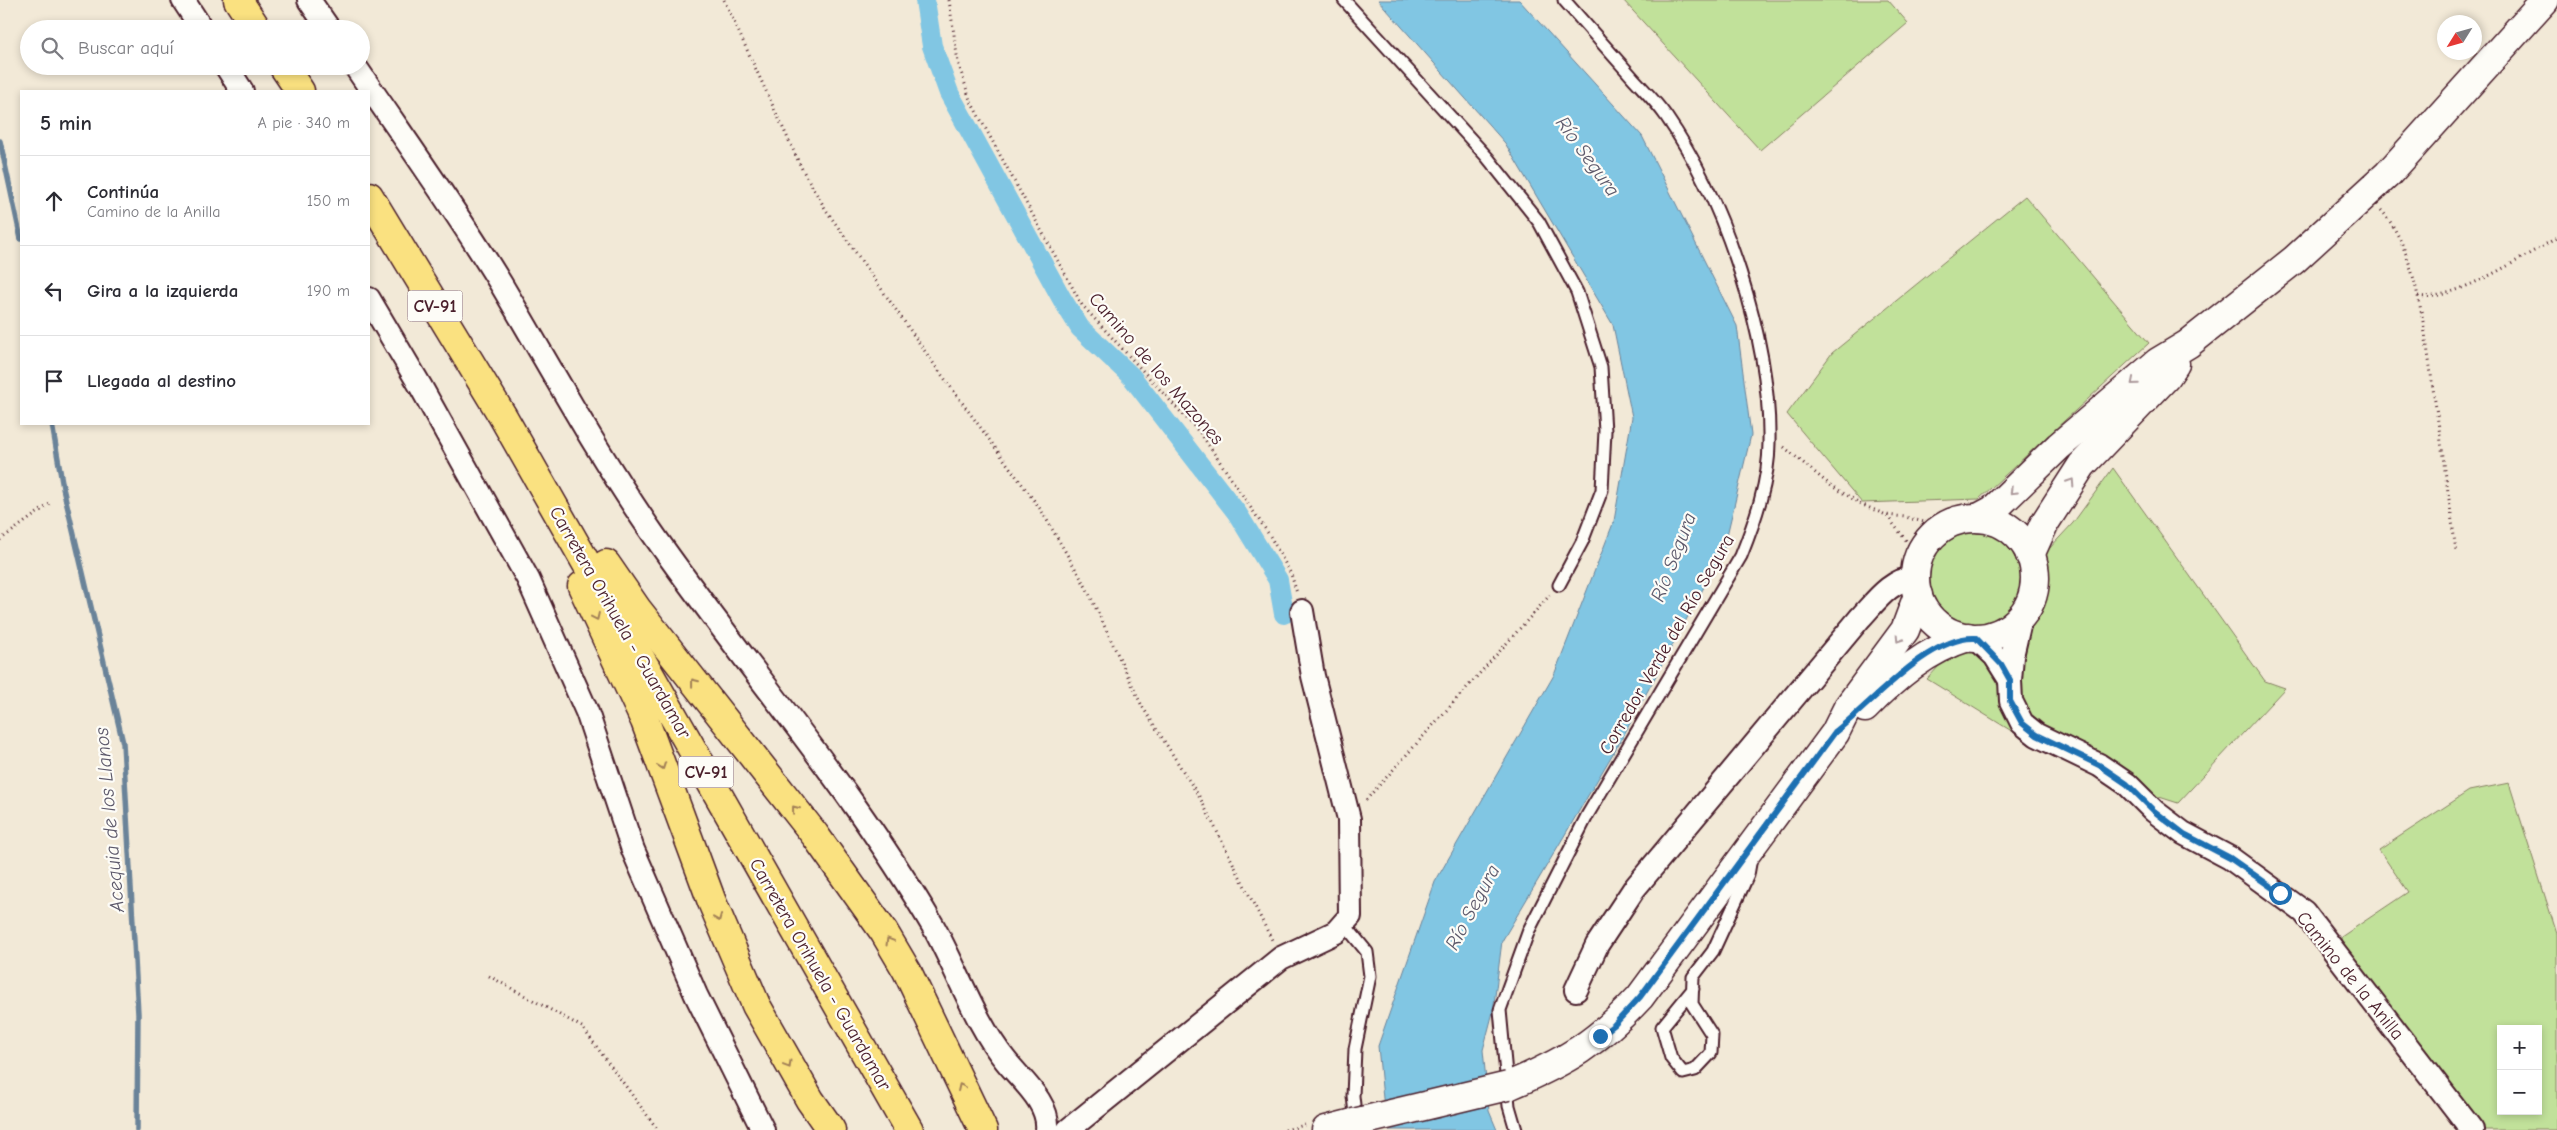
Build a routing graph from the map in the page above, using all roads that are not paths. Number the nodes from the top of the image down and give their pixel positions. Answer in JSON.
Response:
{"nodes":[{"id":1,"x":183,"y":0,"type":"edge"},
{"id":2,"x":238,"y":0,"type":"edge"},
{"id":3,"x":309,"y":0,"type":"edge"},
{"id":4,"x":1344,"y":0,"type":"edge"},
{"id":5,"x":1564,"y":0,"type":"edge"},
{"id":6,"x":2545,"y":0,"type":"edge"},
{"id":7,"x":196,"y":20,"type":"edge"},
{"id":8,"x":252,"y":20,"type":"edge"},
{"id":9,"x":323,"y":20,"type":"edge"},
{"id":10,"x":232,"y":75,"type":"edge"},
{"id":11,"x":289,"y":75,"type":"edge"},
{"id":12,"x":361,"y":75,"type":"edge"},
{"id":13,"x":241,"y":90,"type":"edge"},
{"id":14,"x":299,"y":90,"type":"edge"},
{"id":15,"x":370,"y":198,"type":"edge"},
{"id":16,"x":370,"y":301,"type":"edge"},
{"id":17,"x":2188,"y":344,"type":"junction"},
{"id":18,"x":502,"y":415,"type":"junction"},
{"id":19,"x":1978,"y":518,"type":"junction"},
{"id":20,"x":2030,"y":555,"type":"junction"},
{"id":21,"x":1917,"y":578,"type":"junction"},
{"id":22,"x":1559,"y":585,"type":"road end"},
{"id":23,"x":1302,"y":611,"type":"road end"},
{"id":24,"x":2021,"y":617,"type":"junction"},
{"id":25,"x":1972,"y":638,"type":"junction"},
{"id":26,"x":2010,"y":680,"type":"junction"},
{"id":27,"x":1835,"y":732,"type":"junction"},
{"id":28,"x":1754,"y":842,"type":"junction"},
{"id":29,"x":1345,"y":925,"type":"junction"},
{"id":30,"x":1693,"y":989,"type":"junction"},
{"id":31,"x":1576,"y":990,"type":"dead end"},
{"id":32,"x":1355,"y":1127,"type":"edge"},
{"id":33,"x":763,"y":1130,"type":"edge"},
{"id":34,"x":830,"y":1130,"type":"edge"},
{"id":35,"x":909,"y":1130,"type":"edge"},
{"id":36,"x":984,"y":1130,"type":"edge"},
{"id":37,"x":1048,"y":1130,"type":"edge"},
{"id":38,"x":1068,"y":1130,"type":"edge"},
{"id":39,"x":1326,"y":1130,"type":"edge"},
{"id":40,"x":1516,"y":1130,"type":"edge"},
{"id":41,"x":2472,"y":1130,"type":"edge"}],
"edges":[{"from":1,"to":7,"type":"street"},
{"from":2,"to":8,"type":"main road"},
{"from":3,"to":9,"type":"street"},
{"from":4,"to":22,"type":"lane"},
{"from":5,"to":40,"type":"lane","name":"Corredor Verde del Río Segura"},
{"from":6,"to":17,"type":"main road"},
{"from":10,"to":13,"type":"street"},
{"from":11,"to":14,"type":"main road"},
{"from":12,"to":37,"type":"street"},
{"from":15,"to":18,"type":"main road","name":"Carretera Orihuela - Guardamar","number":"CV-91"},
{"from":16,"to":33,"type":"street"},
{"from":17,"to":19,"type":"main road","one_way":true},
{"from":20,"to":17,"type":"main road","one_way":true},
{"from":18,"to":34,"type":"main road","one_way":true},
{"from":18,"to":35,"type":"main road","name":"Carretera Orihuela - Guardamar","number":"CV-91"},
{"from":36,"to":18,"type":"main road","one_way":true},
{"from":19,"to":20,"type":"main road"},
{"from":19,"to":21,"type":"main road"},
{"from":20,"to":24,"type":"main road"},
{"from":21,"to":25,"type":"main road"},
{"from":21,"to":27,"type":"main road","one_way":true},
{"from":21,"to":31,"type":"street"},
{"from":23,"to":29,"type":"street"},
{"from":24,"to":25,"type":"main road"},
{"from":24,"to":26,"type":"street","name":"Camino de la Anilla"},
{"from":25,"to":26,"type":"street","name":"Camino de la Anilla"},
{"from":25,"to":27,"type":"main road"},
{"from":26,"to":41,"type":"street","name":"Camino de la Anilla"},
{"from":27,"to":28,"type":"main road"},
{"from":28,"to":30,"type":"lane"},
{"from":28,"to":32,"type":"main road","bridge":true},
{"from":29,"to":32,"type":"lane"},
{"from":29,"to":38,"type":"street"},
{"from":30,"to":30,"type":"lane"},
{"from":32,"to":39,"type":"main road"}]}
